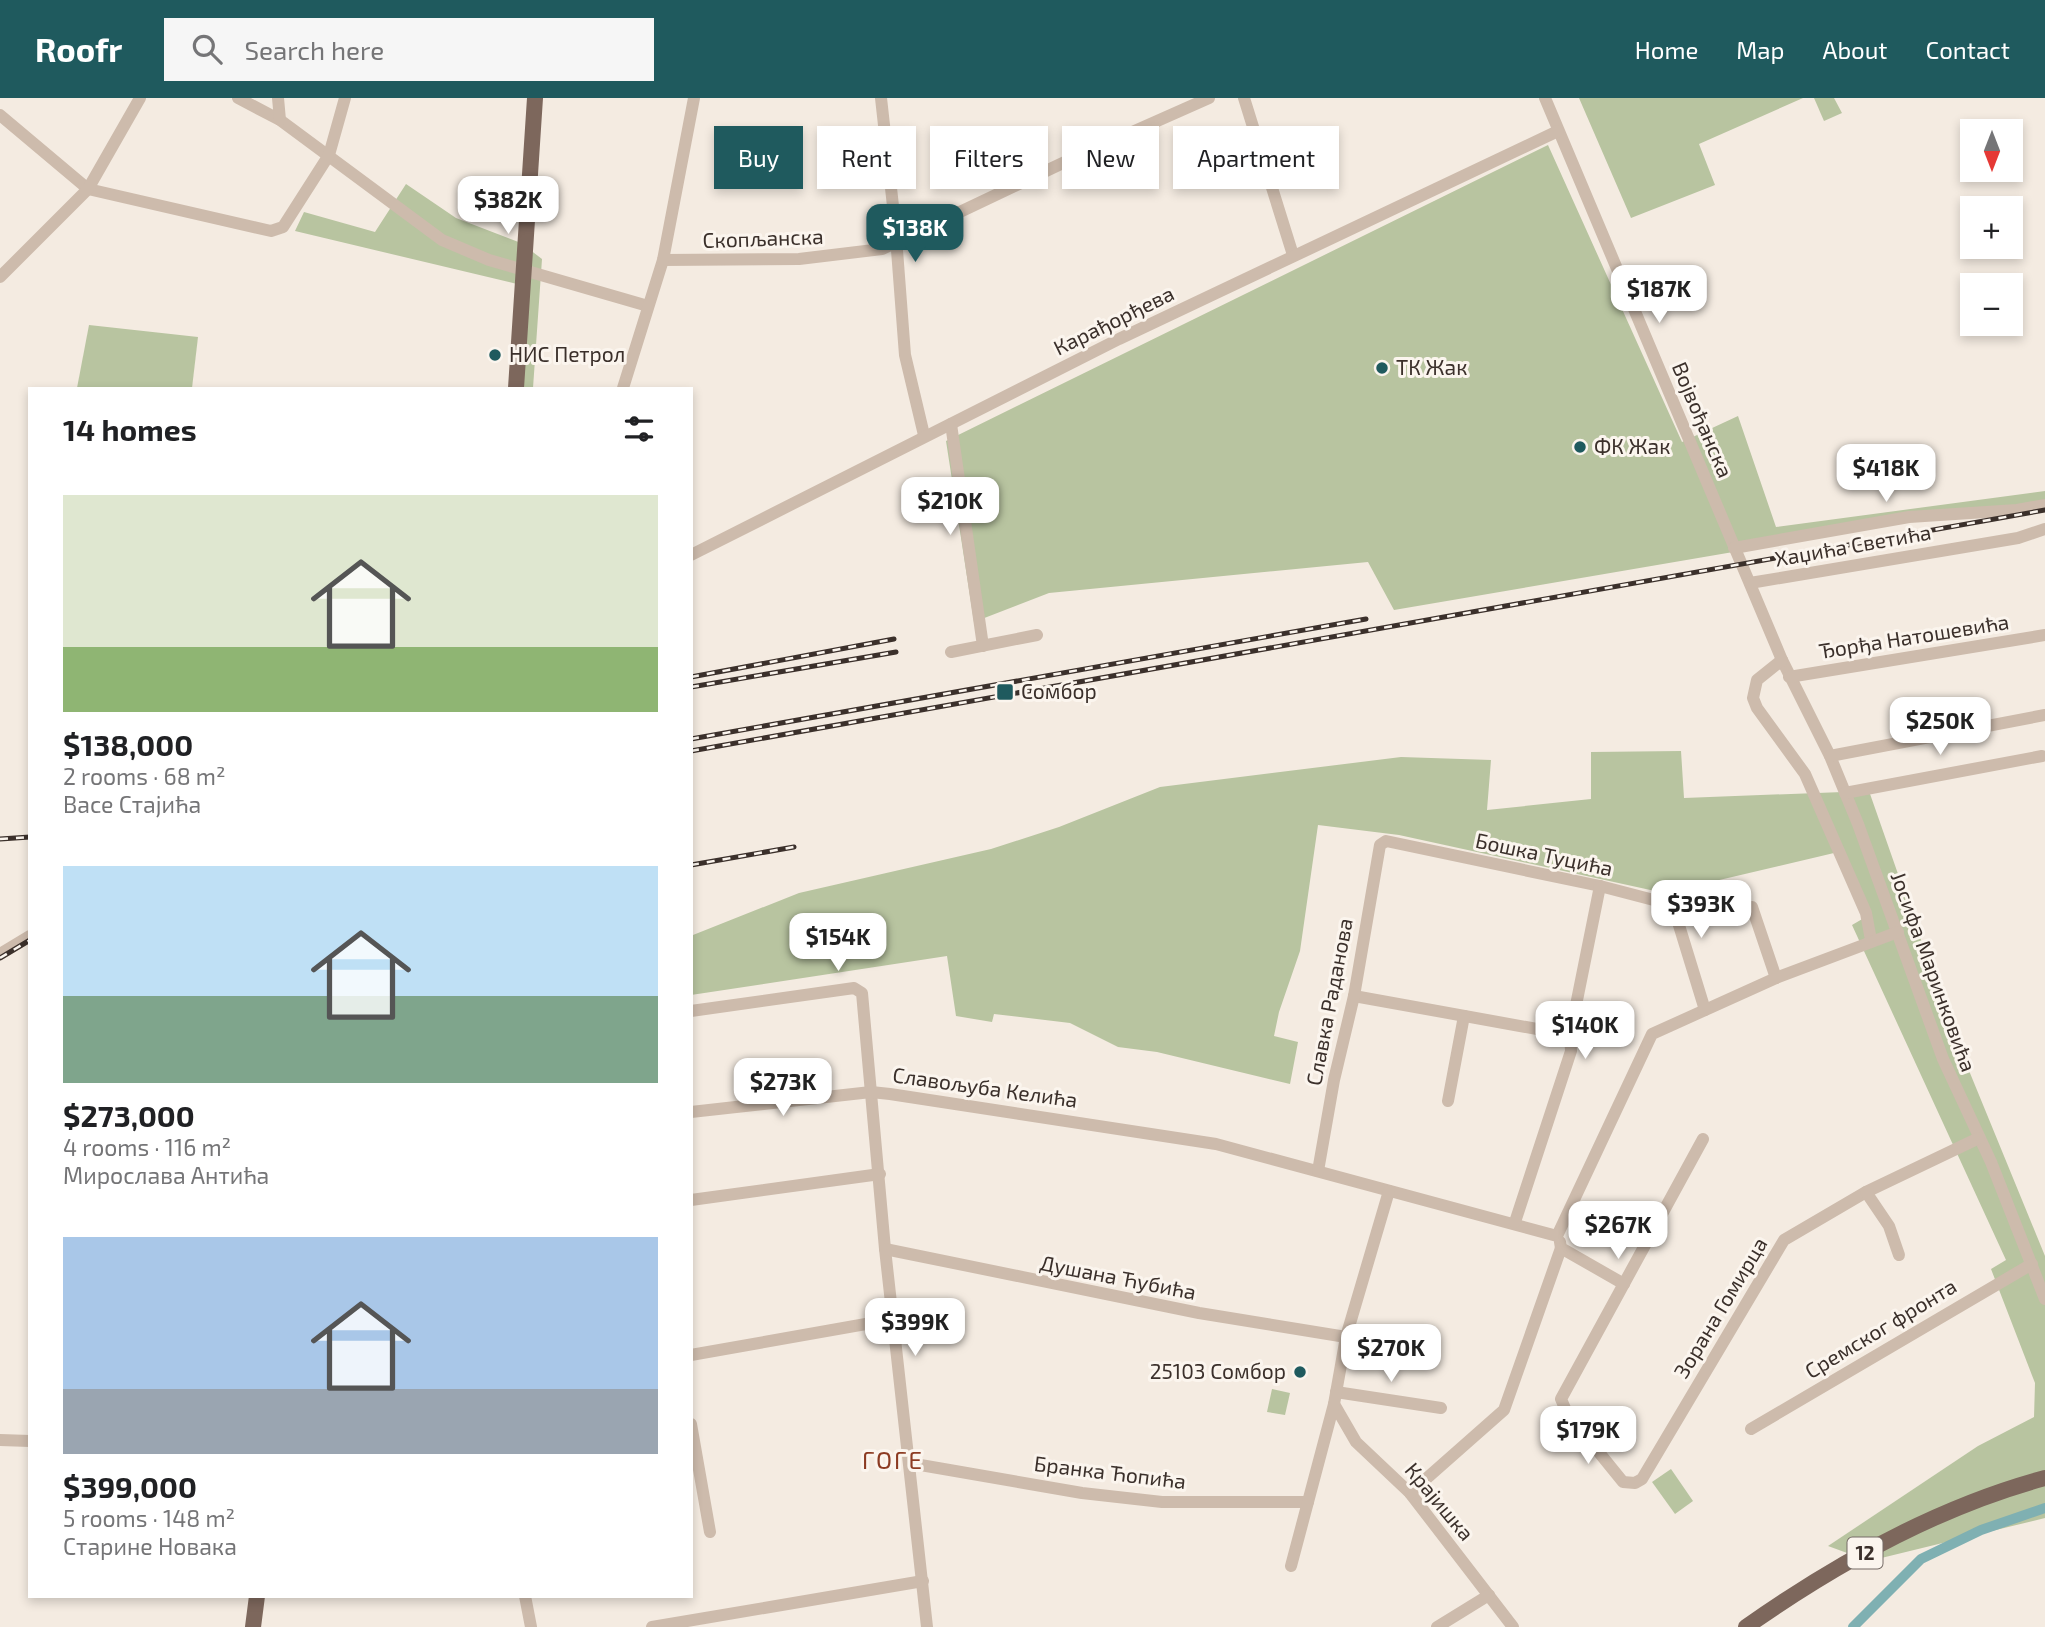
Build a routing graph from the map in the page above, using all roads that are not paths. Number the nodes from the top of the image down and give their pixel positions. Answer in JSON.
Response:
{"nodes":[{"id":1,"x":140,"y":98,"type":"edge"},
{"id":2,"x":238,"y":98,"type":"edge"},
{"id":3,"x":278,"y":98,"type":"edge"},
{"id":4,"x":345,"y":98,"type":"edge"},
{"id":5,"x":535,"y":98,"type":"edge"},
{"id":6,"x":694,"y":98,"type":"edge"},
{"id":7,"x":881,"y":98,"type":"edge"},
{"id":8,"x":1209,"y":98,"type":"edge"},
{"id":9,"x":1244,"y":98,"type":"edge"},
{"id":10,"x":1545,"y":98,"type":"edge"},
{"id":11,"x":0,"y":116,"type":"edge"},
{"id":12,"x":280,"y":120,"type":"junction"},
{"id":13,"x":1558,"y":131,"type":"junction"},
{"id":14,"x":329,"y":155,"type":"junction"},
{"id":15,"x":88,"y":189,"type":"junction"},
{"id":16,"x":897,"y":243,"type":"junction"},
{"id":17,"x":1293,"y":255,"type":"junction"},
{"id":18,"x":663,"y":260,"type":"junction"},
{"id":19,"x":524,"y":270,"type":"junction"},
{"id":20,"x":0,"y":277,"type":"edge"},
{"id":21,"x":648,"y":306,"type":"junction"},
{"id":22,"x":516,"y":387,"type":"edge"},
{"id":23,"x":622,"y":387,"type":"edge"},
{"id":24,"x":951,"y":424,"type":"junction"},
{"id":25,"x":924,"y":435,"type":"junction"},
{"id":26,"x":2045,"y":505,"type":"edge"},
{"id":27,"x":2045,"y":528,"type":"edge"},
{"id":28,"x":1734,"y":548,"type":"junction"},
{"id":29,"x":693,"y":554,"type":"edge"},
{"id":30,"x":1741,"y":565,"type":"joint"},
{"id":31,"x":1749,"y":583,"type":"junction"},
{"id":32,"x":1037,"y":635,"type":"dead end"},
{"id":33,"x":2045,"y":635,"type":"edge"},
{"id":34,"x":983,"y":646,"type":"junction"},
{"id":35,"x":951,"y":652,"type":"dead end"},
{"id":36,"x":1782,"y":660,"type":"junction"},
{"id":37,"x":1789,"y":677,"type":"junction"},
{"id":38,"x":2045,"y":715,"type":"edge"},
{"id":39,"x":1830,"y":756,"type":"junction"},
{"id":40,"x":2042,"y":756,"type":"dead end"},
{"id":41,"x":1845,"y":793,"type":"junction"},
{"id":42,"x":1382,"y":842,"type":"joint"},
{"id":43,"x":1600,"y":886,"type":"junction"},
{"id":44,"x":1752,"y":907,"type":"dead end"},
{"id":45,"x":1898,"y":932,"type":"junction"},
{"id":46,"x":28,"y":937,"type":"edge"},
{"id":47,"x":1871,"y":940,"type":"junction"},
{"id":48,"x":0,"y":954,"type":"edge"},
{"id":49,"x":1776,"y":978,"type":"junction"},
{"id":50,"x":1354,"y":996,"type":"junction"},
{"id":51,"x":1705,"y":1010,"type":"junction"},
{"id":52,"x":693,"y":1011,"type":"edge"},
{"id":53,"x":1464,"y":1016,"type":"junction"},
{"id":54,"x":1570,"y":1035,"type":"junction"},
{"id":55,"x":871,"y":1092,"type":"junction"},
{"id":56,"x":1448,"y":1101,"type":"dead end"},
{"id":57,"x":693,"y":1112,"type":"edge"},
{"id":58,"x":1979,"y":1138,"type":"junction"},
{"id":59,"x":1703,"y":1139,"type":"dead end"},
{"id":60,"x":1318,"y":1171,"type":"junction"},
{"id":61,"x":880,"y":1174,"type":"junction"},
{"id":62,"x":1389,"y":1191,"type":"junction"},
{"id":63,"x":1866,"y":1192,"type":"junction"},
{"id":64,"x":693,"y":1199,"type":"edge"},
{"id":65,"x":1515,"y":1222,"type":"junction"},
{"id":66,"x":1559,"y":1242,"type":"junction"},
{"id":67,"x":885,"y":1249,"type":"junction"},
{"id":68,"x":1899,"y":1255,"type":"dead end"},
{"id":69,"x":2032,"y":1264,"type":"junction"},
{"id":70,"x":1624,"y":1284,"type":"junction"},
{"id":71,"x":2045,"y":1300,"type":"edge"},
{"id":72,"x":894,"y":1319,"type":"junction"},
{"id":73,"x":1346,"y":1337,"type":"junction"},
{"id":74,"x":693,"y":1355,"type":"edge"},
{"id":75,"x":1335,"y":1398,"type":"junction"},
{"id":76,"x":1441,"y":1408,"type":"dead end"},
{"id":77,"x":1751,"y":1429,"type":"dead end"},
{"id":78,"x":0,"y":1440,"type":"edge"},
{"id":79,"x":28,"y":1441,"type":"edge"},
{"id":80,"x":693,"y":1445,"type":"edge"},
{"id":81,"x":909,"y":1463,"type":"junction"},
{"id":82,"x":2045,"y":1478,"type":"edge"},
{"id":83,"x":697,"y":1486,"type":"edge"},
{"id":84,"x":1410,"y":1493,"type":"junction"},
{"id":85,"x":1308,"y":1502,"type":"junction"},
{"id":86,"x":710,"y":1532,"type":"dead end"},
{"id":87,"x":1291,"y":1566,"type":"dead end"},
{"id":88,"x":923,"y":1581,"type":"junction"},
{"id":89,"x":1489,"y":1595,"type":"junction"},
{"id":90,"x":257,"y":1598,"type":"edge"},
{"id":91,"x":525,"y":1598,"type":"edge"},
{"id":92,"x":253,"y":1627,"type":"edge"},
{"id":93,"x":531,"y":1627,"type":"edge"},
{"id":94,"x":652,"y":1627,"type":"edge"},
{"id":95,"x":927,"y":1627,"type":"edge"},
{"id":96,"x":1437,"y":1627,"type":"edge"},
{"id":97,"x":1513,"y":1627,"type":"edge"},
{"id":98,"x":1746,"y":1627,"type":"edge"}],
"edges":[{"from":1,"to":15,"type":"street"},
{"from":2,"to":12,"type":"street"},
{"from":3,"to":12,"type":"street"},
{"from":4,"to":14,"type":"street"},
{"from":5,"to":19,"type":"main road"},
{"from":6,"to":18,"type":"street"},
{"from":7,"to":16,"type":"street"},
{"from":8,"to":16,"type":"street","name":"Скопљанска"},
{"from":9,"to":17,"type":"street"},
{"from":10,"to":13,"type":"street","name":"Војвођанска"},
{"from":11,"to":15,"type":"street"},
{"from":12,"to":14,"type":"street"},
{"from":13,"to":17,"type":"street","name":"Карађорђева"},
{"from":13,"to":28,"type":"street","name":"Војвођанска"},
{"from":14,"to":15,"type":"street"},
{"from":14,"to":19,"type":"street"},
{"from":15,"to":20,"type":"street"},
{"from":16,"to":18,"type":"street","name":"Скопљанска"},
{"from":16,"to":25,"type":"street"},
{"from":17,"to":24,"type":"street","name":"Карађорђева"},
{"from":18,"to":21,"type":"street"},
{"from":19,"to":21,"type":"street"},
{"from":19,"to":22,"type":"main road"},
{"from":21,"to":23,"type":"street"},
{"from":24,"to":25,"type":"street","name":"Карађорђева"},
{"from":24,"to":34,"type":"street"},
{"from":25,"to":29,"type":"street","name":"Карађорђева"},
{"from":26,"to":28,"type":"street"},
{"from":27,"to":31,"type":"street","name":"Хаџића Светића"},
{"from":28,"to":30,"type":"street","name":"Војвођанска"},
{"from":30,"to":31,"type":"street","name":"Јосифа Маринковића"},
{"from":31,"to":36,"type":"street","name":"Јосифа Маринковића"},
{"from":32,"to":34,"type":"street"},
{"from":33,"to":37,"type":"street","name":"Ђорђа Натошевића"},
{"from":34,"to":35,"type":"street"},
{"from":36,"to":37,"type":"street","name":"Јосифа Маринковића"},
{"from":36,"to":47,"type":"street","name":"Јосифа Маринковића"},
{"from":37,"to":39,"type":"street","name":"Јосифа Маринковића"},
{"from":38,"to":39,"type":"street"},
{"from":39,"to":41,"type":"street","name":"Јосифа Маринковића"},
{"from":40,"to":41,"type":"street"},
{"from":41,"to":45,"type":"street","name":"Јосифа Маринковића"},
{"from":42,"to":43,"type":"street","name":"Бошка Туцића"},
{"from":42,"to":50,"type":"street","name":"Славка Раданова"},
{"from":43,"to":51,"type":"street","name":"Бошка Туцића"},
{"from":43,"to":54,"type":"street"},
{"from":44,"to":49,"type":"street"},
{"from":45,"to":47,"type":"street"},
{"from":45,"to":58,"type":"street","name":"Јосифа Маринковића"},
{"from":46,"to":48,"type":"street"},
{"from":47,"to":49,"type":"street"},
{"from":49,"to":51,"type":"street"},
{"from":50,"to":53,"type":"street"},
{"from":50,"to":60,"type":"street","name":"Славка Раданова"},
{"from":51,"to":66,"type":"street"},
{"from":52,"to":55,"type":"street","name":"Славољуба Келића"},
{"from":53,"to":54,"type":"street"},
{"from":53,"to":56,"type":"street"},
{"from":54,"to":65,"type":"street"},
{"from":55,"to":57,"type":"street"},
{"from":55,"to":60,"type":"street","name":"Славољуба Келића"},
{"from":55,"to":61,"type":"street"},
{"from":58,"to":63,"type":"street","name":"Зорана Гомирца"},
{"from":58,"to":69,"type":"street","name":"Јосифа Маринковића"},
{"from":59,"to":70,"type":"street"},
{"from":60,"to":62,"type":"street","name":"Славољуба Келића"},
{"from":61,"to":64,"type":"street"},
{"from":61,"to":67,"type":"street"},
{"from":62,"to":65,"type":"street","name":"Славољуба Келића"},
{"from":62,"to":73,"type":"street"},
{"from":63,"to":68,"type":"street"},
{"from":63,"to":70,"type":"street","name":"Зорана Гомирца"},
{"from":65,"to":66,"type":"street","name":"Славољуба Келића"},
{"from":66,"to":70,"type":"street","name":"Славољуба Келића"},
{"from":66,"to":84,"type":"street"},
{"from":67,"to":72,"type":"street"},
{"from":67,"to":73,"type":"street","name":"Душана Ћубића"},
{"from":69,"to":71,"type":"street","name":"Јосифа Маринковића"},
{"from":69,"to":77,"type":"street","name":"Сремског фронта"},
{"from":72,"to":74,"type":"street"},
{"from":72,"to":81,"type":"street"},
{"from":73,"to":75,"type":"street"},
{"from":75,"to":76,"type":"street"},
{"from":75,"to":84,"type":"street","name":"Крајишка"},
{"from":75,"to":85,"type":"street"},
{"from":78,"to":79,"type":"street"},
{"from":80,"to":83,"type":"street"},
{"from":81,"to":85,"type":"street","name":"Бранка Ћопића"},
{"from":81,"to":88,"type":"street"},
{"from":82,"to":98,"type":"main road","number":"12"},
{"from":83,"to":86,"type":"street"},
{"from":84,"to":89,"type":"street","name":"Крајишка"},
{"from":85,"to":87,"type":"street"},
{"from":88,"to":94,"type":"street"},
{"from":88,"to":95,"type":"street"},
{"from":89,"to":96,"type":"street"},
{"from":89,"to":97,"type":"street","name":"Крајишка"},
{"from":90,"to":92,"type":"main road"},
{"from":91,"to":93,"type":"street"}]}
